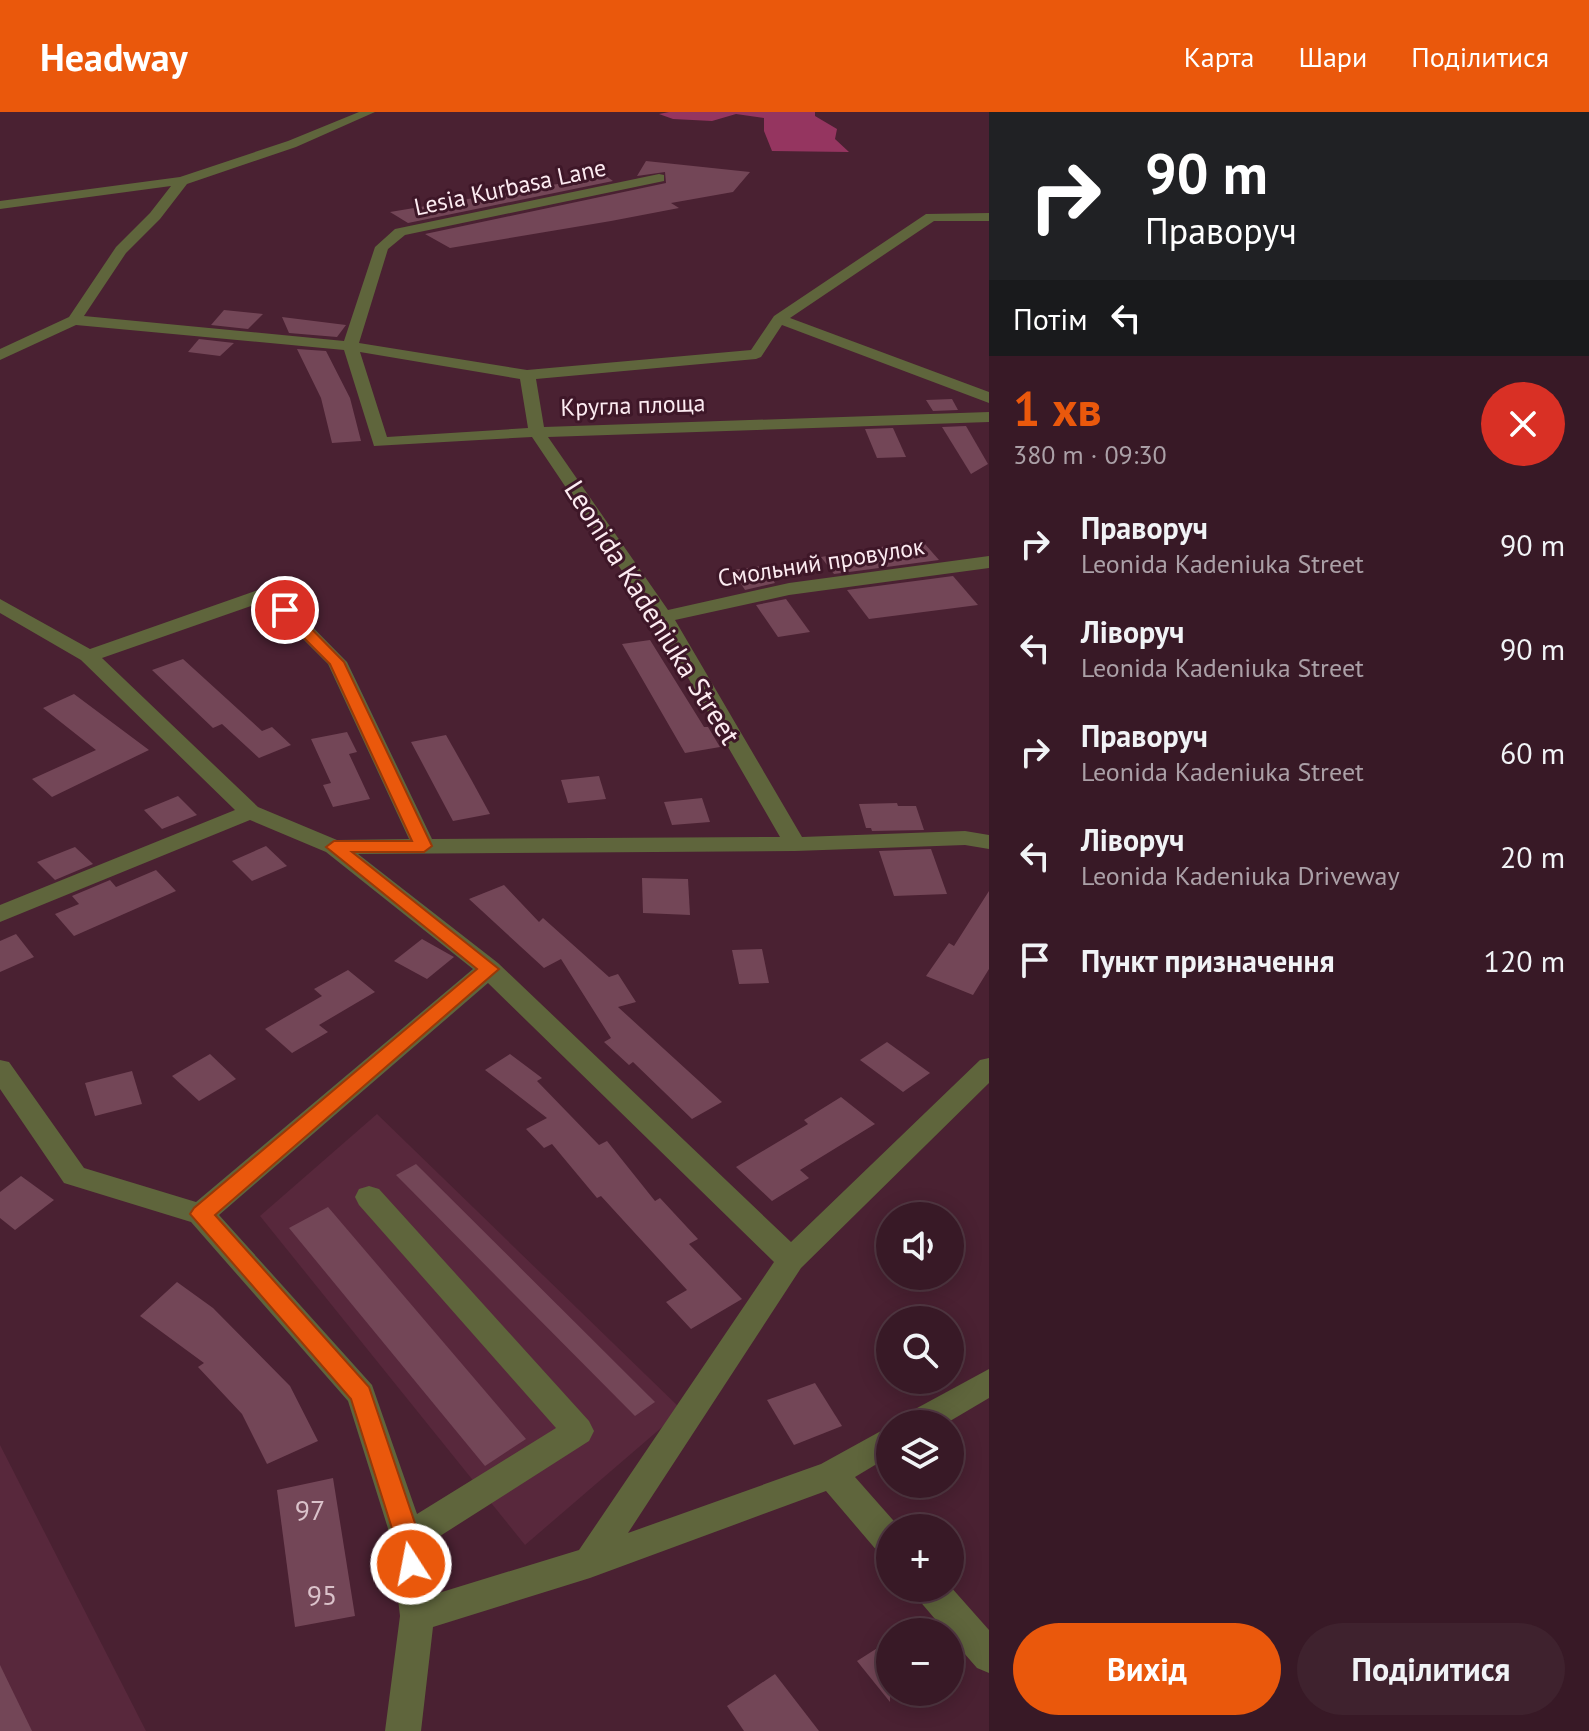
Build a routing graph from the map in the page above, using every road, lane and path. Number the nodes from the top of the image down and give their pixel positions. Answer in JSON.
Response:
{"nodes":[{"id":1,"x":369,"y":112,"type":"edge"},
{"id":2,"x":659,"y":178,"type":"dead end"},
{"id":3,"x":182,"y":181,"type":"junction"},
{"id":4,"x":0,"y":205,"type":"edge"},
{"id":5,"x":989,"y":217,"type":"edge"},
{"id":6,"x":779,"y":319,"type":"junction"},
{"id":7,"x":74,"y":320,"type":"junction"},
{"id":8,"x":350,"y":346,"type":"junction"},
{"id":9,"x":0,"y":355,"type":"edge"},
{"id":10,"x":527,"y":375,"type":"junction"},
{"id":11,"x":989,"y":398,"type":"edge"},
{"id":12,"x":989,"y":417,"type":"edge"},
{"id":13,"x":537,"y":432,"type":"junction"},
{"id":14,"x":989,"y":562,"type":"edge"},
{"id":15,"x":0,"y":605,"type":"edge"},
{"id":16,"x":663,"y":617,"type":"junction"},
{"id":17,"x":88,"y":656,"type":"junction"},
{"id":18,"x":250,"y":812,"type":"junction"},
{"id":19,"x":989,"y":842,"type":"edge"},
{"id":20,"x":795,"y":844,"type":"junction"},
{"id":21,"x":424,"y":846,"type":"junction"},
{"id":22,"x":334,"y":847,"type":"junction"},
{"id":23,"x":0,"y":914,"type":"edge"},
{"id":24,"x":489,"y":969,"type":"junction"},
{"id":25,"x":989,"y":1067,"type":"edge"},
{"id":26,"x":0,"y":1069,"type":"edge"},
{"id":27,"x":369,"y":1197,"type":"dead end"},
{"id":28,"x":201,"y":1214,"type":"junction"},
{"id":29,"x":791,"y":1260,"type":"junction"},
{"id":30,"x":989,"y":1382,"type":"edge"},
{"id":31,"x":941,"y":1410,"type":"edge"},
{"id":32,"x":876,"y":1448,"type":"edge"},
{"id":33,"x":832,"y":1474,"type":"junction"},
{"id":34,"x":876,"y":1525,"type":"edge"},
{"id":35,"x":408,"y":1538,"type":"junction"},
{"id":36,"x":590,"y":1562,"type":"junction"},
{"id":37,"x":942,"y":1602,"type":"edge"},
{"id":38,"x":417,"y":1616,"type":"junction"},
{"id":39,"x":989,"y":1656,"type":"edge"},
{"id":40,"x":403,"y":1731,"type":"edge"}],
"edges":[{"from":1,"to":3,"type":"street"},
{"from":2,"to":8,"type":"street","name":"Lesia Kurbasa Lane"},
{"from":3,"to":4,"type":"street"},
{"from":3,"to":7,"type":"street"},
{"from":5,"to":6,"type":"street","name":"Кругла площа"},
{"from":6,"to":10,"type":"street","name":"Кругла площа"},
{"from":6,"to":11,"type":"street"},
{"from":7,"to":8,"type":"street","name":"Кругла площа"},
{"from":7,"to":9,"type":"street"},
{"from":8,"to":10,"type":"street","name":"Кругла площа"},
{"from":8,"to":13,"type":"street","name":"Кругла площа"},
{"from":10,"to":13,"type":"street","name":"Leonida Kadeniuka Street"},
{"from":12,"to":13,"type":"street","name":"Кругла площа"},
{"from":13,"to":16,"type":"street","name":"Leonida Kadeniuka Street"},
{"from":14,"to":16,"type":"street","name":"Смольний провулок"},
{"from":15,"to":17,"type":"street"},
{"from":16,"to":20,"type":"street","name":"Leonida Kadeniuka Street"},
{"from":17,"to":18,"type":"street"},
{"from":17,"to":21,"type":"street"},
{"from":18,"to":22,"type":"street"},
{"from":18,"to":23,"type":"street"},
{"from":19,"to":20,"type":"street"},
{"from":20,"to":21,"type":"street"},
{"from":21,"to":22,"type":"street"},
{"from":22,"to":24,"type":"street"},
{"from":24,"to":28,"type":"street"},
{"from":24,"to":29,"type":"street"},
{"from":25,"to":29,"type":"street"},
{"from":26,"to":28,"type":"street"},
{"from":27,"to":35,"type":"street"},
{"from":28,"to":35,"type":"street"},
{"from":29,"to":36,"type":"street"},
{"from":30,"to":31,"type":"street"},
{"from":32,"to":33,"type":"street"},
{"from":33,"to":34,"type":"street"},
{"from":33,"to":36,"type":"street"},
{"from":35,"to":38,"type":"street"},
{"from":36,"to":38,"type":"street"},
{"from":37,"to":39,"type":"street"},
{"from":38,"to":40,"type":"street"}]}
